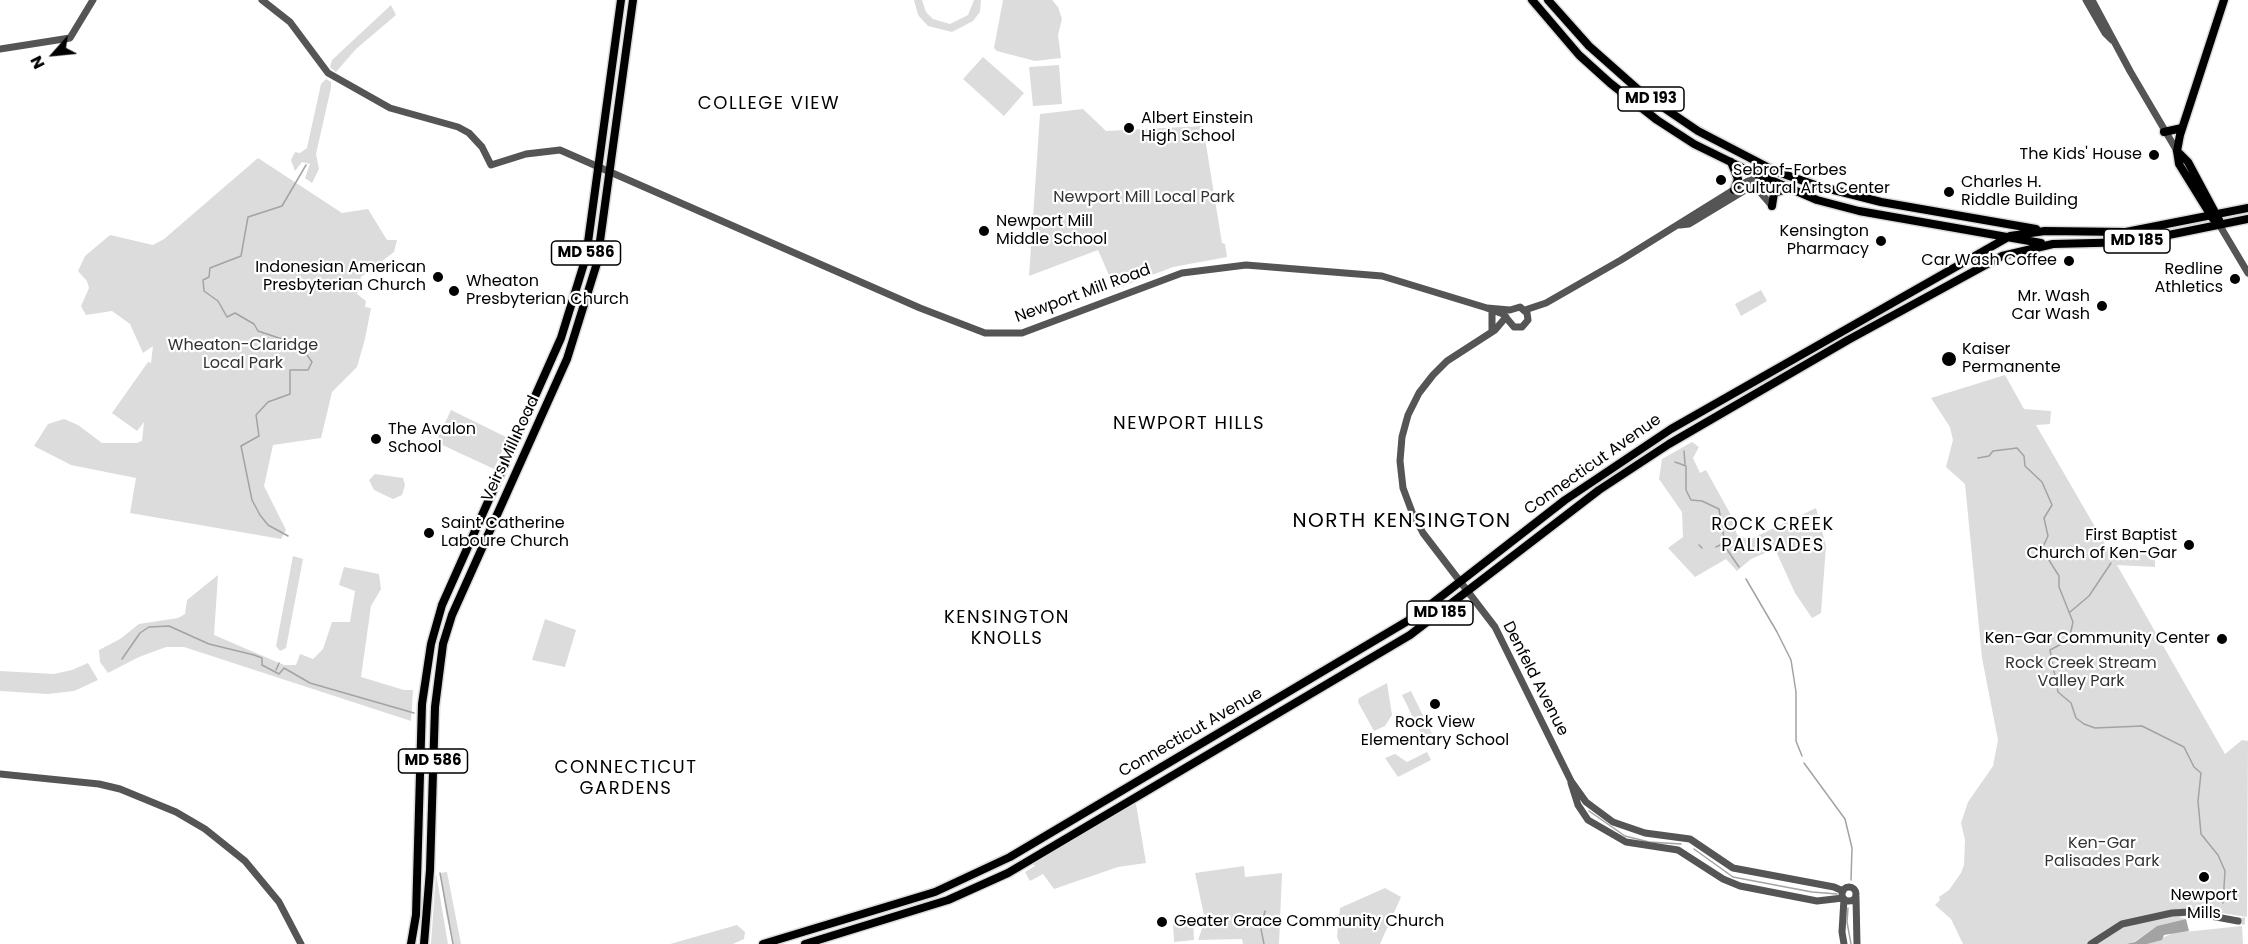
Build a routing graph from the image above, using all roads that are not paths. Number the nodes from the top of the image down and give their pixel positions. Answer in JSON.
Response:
{"nodes":[{"id":1,"x":93,"y":0,"type":"edge"},
{"id":2,"x":262,"y":0,"type":"edge"},
{"id":3,"x":621,"y":0,"type":"edge"},
{"id":4,"x":633,"y":0,"type":"edge"},
{"id":5,"x":1532,"y":0,"type":"edge"},
{"id":6,"x":1548,"y":0,"type":"edge"},
{"id":7,"x":2086,"y":0,"type":"edge"},
{"id":8,"x":2092,"y":0,"type":"edge"},
{"id":9,"x":2224,"y":0,"type":"edge"},
{"id":10,"x":2113,"y":41,"type":"junction"},
{"id":11,"x":0,"y":49,"type":"edge"},
{"id":12,"x":2182,"y":128,"type":"junction"},
{"id":13,"x":2164,"y":132,"type":"junction"},
{"id":14,"x":2178,"y":151,"type":"junction"},
{"id":15,"x":1730,"y":162,"type":"junction"},
{"id":16,"x":599,"y":165,"type":"junction"},
{"id":17,"x":610,"y":171,"type":"junction"},
{"id":18,"x":1775,"y":171,"type":"junction"},
{"id":19,"x":1762,"y":177,"type":"junction"},
{"id":20,"x":1748,"y":189,"type":"junction"},
{"id":21,"x":1786,"y":189,"type":"junction"},
{"id":22,"x":1734,"y":190,"type":"junction"},
{"id":23,"x":1772,"y":206,"type":"joint"},
{"id":24,"x":2248,"y":208,"type":"edge"},
{"id":25,"x":2215,"y":216,"type":"junction"},
{"id":26,"x":2248,"y":219,"type":"edge"},
{"id":27,"x":1680,"y":225,"type":"junction"},
{"id":28,"x":2220,"y":226,"type":"junction"},
{"id":29,"x":2045,"y":231,"type":"junction"},
{"id":30,"x":2005,"y":238,"type":"junction"},
{"id":31,"x":2053,"y":244,"type":"junction"},
{"id":32,"x":2248,"y":273,"type":"edge"},
{"id":33,"x":1490,"y":310,"type":"junction"},
{"id":34,"x":1527,"y":313,"type":"junction"},
{"id":35,"x":1509,"y":318,"type":"junction"},
{"id":36,"x":1494,"y":331,"type":"junction"},
{"id":37,"x":1663,"y":434,"type":"junction"},
{"id":38,"x":1669,"y":444,"type":"junction"},
{"id":39,"x":1461,"y":582,"type":"junction"},
{"id":40,"x":1468,"y":591,"type":"junction"},
{"id":41,"x":0,"y":774,"type":"edge"},
{"id":42,"x":1571,"y":781,"type":"junction"},
{"id":43,"x":1843,"y":896,"type":"junction"},
{"id":44,"x":1856,"y":897,"type":"junction"},
{"id":45,"x":2238,"y":921,"type":"tunnel mouth"},
{"id":46,"x":301,"y":944,"type":"edge"},
{"id":47,"x":411,"y":944,"type":"edge"},
{"id":48,"x":424,"y":944,"type":"edge"},
{"id":49,"x":763,"y":944,"type":"edge"},
{"id":50,"x":805,"y":944,"type":"edge"},
{"id":51,"x":1844,"y":944,"type":"edge"},
{"id":52,"x":1857,"y":944,"type":"edge"},
{"id":53,"x":2091,"y":944,"type":"edge"}],
"edges":[{"from":1,"to":11,"type":"street"},
{"from":2,"to":16,"type":"street","name":"Newport Mill Road"},
{"from":3,"to":16,"type":"main road","name":"Veirs Mill Road","number":"MD 586"},
{"from":4,"to":17,"type":"main road","name":"Veirs Mill Road","number":"MD 586"},
{"from":5,"to":15,"type":"main road","number":"MD 193"},
{"from":6,"to":18,"type":"main road","number":"MD 193"},
{"from":7,"to":10,"type":"street"},
{"from":8,"to":10,"type":"street"},
{"from":9,"to":12,"type":"main road"},
{"from":10,"to":13,"type":"street"},
{"from":12,"to":13,"type":"main road"},
{"from":12,"to":14,"type":"main road"},
{"from":13,"to":14,"type":"street"},
{"from":14,"to":25,"type":"main road"},
{"from":15,"to":19,"type":"main road","number":"MD 193"},
{"from":15,"to":22,"type":"main road"},
{"from":16,"to":17,"type":"street","name":"Newport Mill Road"},
{"from":16,"to":47,"type":"main road","name":"Veirs Mill Road","number":"MD 586"},
{"from":17,"to":33,"type":"street","name":"Newport Mill Road"},
{"from":17,"to":48,"type":"main road","name":"Veirs Mill Road","number":"MD 586"},
{"from":18,"to":19,"type":"street"},
{"from":18,"to":29,"type":"main road","number":"MD 193"},
{"from":19,"to":20,"type":"street"},
{"from":19,"to":21,"type":"main road","number":"MD 193"},
{"from":19,"to":22,"type":"street"},
{"from":20,"to":23,"type":"street"},
{"from":20,"to":27,"type":"street"},
{"from":21,"to":23,"type":"main road"},
{"from":21,"to":30,"type":"main road","number":"MD 193"},
{"from":22,"to":27,"type":"street"},
{"from":24,"to":25,"type":"main road","name":"Connecticut Avenue","number":"MD 185"},
{"from":25,"to":28,"type":"main road"},
{"from":25,"to":29,"type":"main road","name":"Connecticut Avenue","number":"MD 185"},
{"from":26,"to":28,"type":"main road","name":"Connecticut Avenue","number":"MD 185"},
{"from":27,"to":34,"type":"street"},
{"from":28,"to":31,"type":"main road","name":"Connecticut Avenue","number":"MD 185"},
{"from":28,"to":32,"type":"street"},
{"from":29,"to":30,"type":"main road","name":"Connecticut Avenue","number":"MD 185"},
{"from":30,"to":31,"type":"main road","number":"MD 193"},
{"from":30,"to":37,"type":"main road","name":"Connecticut Avenue","number":"MD 185"},
{"from":31,"to":38,"type":"main road","name":"Connecticut Avenue","number":"MD 185"},
{"from":33,"to":35,"type":"street","name":"Newport Mill Road"},
{"from":33,"to":36,"type":"street"},
{"from":34,"to":35,"type":"street"},
{"from":34,"to":35,"type":"street"},
{"from":35,"to":36,"type":"street","name":"Denfeld Avenue"},
{"from":36,"to":39,"type":"street","name":"Denfeld Avenue"},
{"from":37,"to":38,"type":"main road"},
{"from":37,"to":39,"type":"main road","name":"Connecticut Avenue","number":"MD 185"},
{"from":38,"to":40,"type":"main road","name":"Connecticut Avenue","number":"MD 185"},
{"from":39,"to":40,"type":"street","name":"Denfeld Avenue"},
{"from":39,"to":49,"type":"main road","name":"Connecticut Avenue","number":"MD 185"},
{"from":40,"to":42,"type":"street","name":"Denfeld Avenue"},
{"from":40,"to":50,"type":"main road","name":"Connecticut Avenue","number":"MD 185"},
{"from":41,"to":46,"type":"street"},
{"from":42,"to":43,"type":"street","name":"Denfeld Avenue"},
{"from":42,"to":43,"type":"street","name":"Denfeld Avenue"},
{"from":43,"to":44,"type":"street"},
{"from":43,"to":44,"type":"street"},
{"from":43,"to":51,"type":"street"},
{"from":44,"to":52,"type":"street"},
{"from":45,"to":53,"type":"street"}]}
